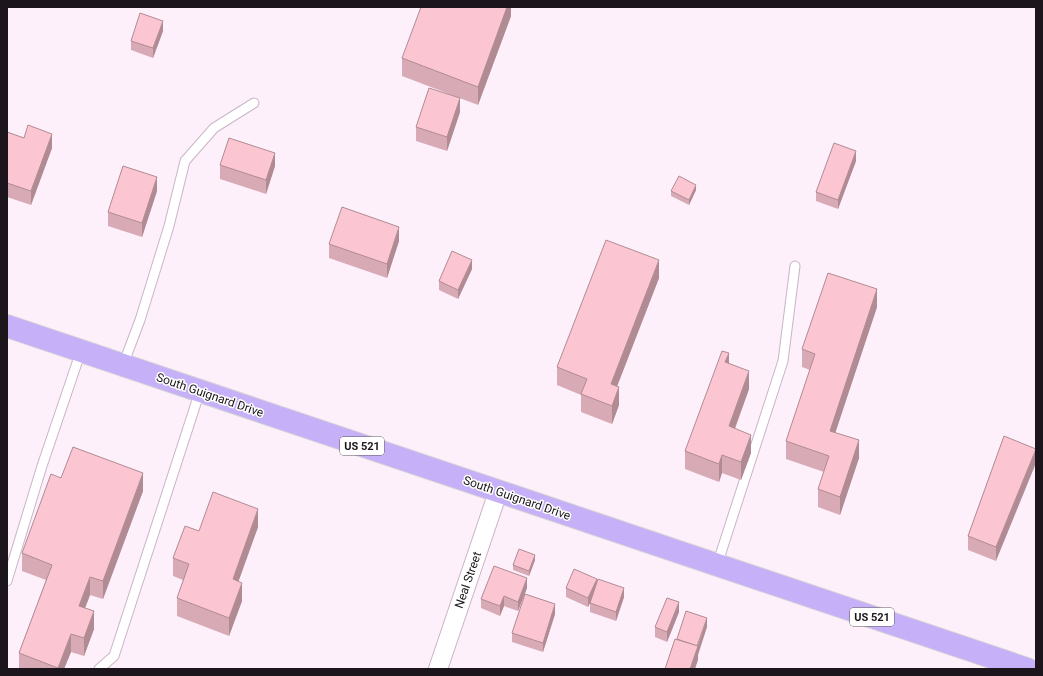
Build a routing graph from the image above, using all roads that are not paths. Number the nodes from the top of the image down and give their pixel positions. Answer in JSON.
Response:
{"nodes":[{"id":1,"x":254,"y":103,"type":"dead end"},
{"id":2,"x":796,"y":266,"type":"dead end"},
{"id":3,"x":7,"y":326,"type":"edge"},
{"id":4,"x":81,"y":351,"type":"junction"},
{"id":5,"x":123,"y":365,"type":"junction"},
{"id":6,"x":200,"y":391,"type":"junction"},
{"id":7,"x":498,"y":492,"type":"junction"},
{"id":8,"x":718,"y":565,"type":"junction"},
{"id":9,"x":7,"y":581,"type":"edge"},
{"id":10,"x":99,"y":669,"type":"edge"},
{"id":11,"x":438,"y":669,"type":"edge"},
{"id":12,"x":1027,"y":669,"type":"edge"}],
"edges":[{"from":1,"to":5,"type":"lane"},
{"from":2,"to":8,"type":"lane"},
{"from":3,"to":4,"type":"highway","name":"South Guignard Drive","number":"US 521"},
{"from":4,"to":5,"type":"highway","name":"South Guignard Drive","number":"US 521"},
{"from":4,"to":9,"type":"lane"},
{"from":5,"to":6,"type":"highway","name":"South Guignard Drive","number":"US 521"},
{"from":6,"to":7,"type":"highway","name":"South Guignard Drive","number":"US 521"},
{"from":6,"to":10,"type":"lane"},
{"from":7,"to":8,"type":"highway","name":"South Guignard Drive","number":"US 521"},
{"from":7,"to":11,"type":"street","name":"Neal Street"},
{"from":8,"to":12,"type":"highway","name":"South Guignard Drive","number":"US 521"}]}
